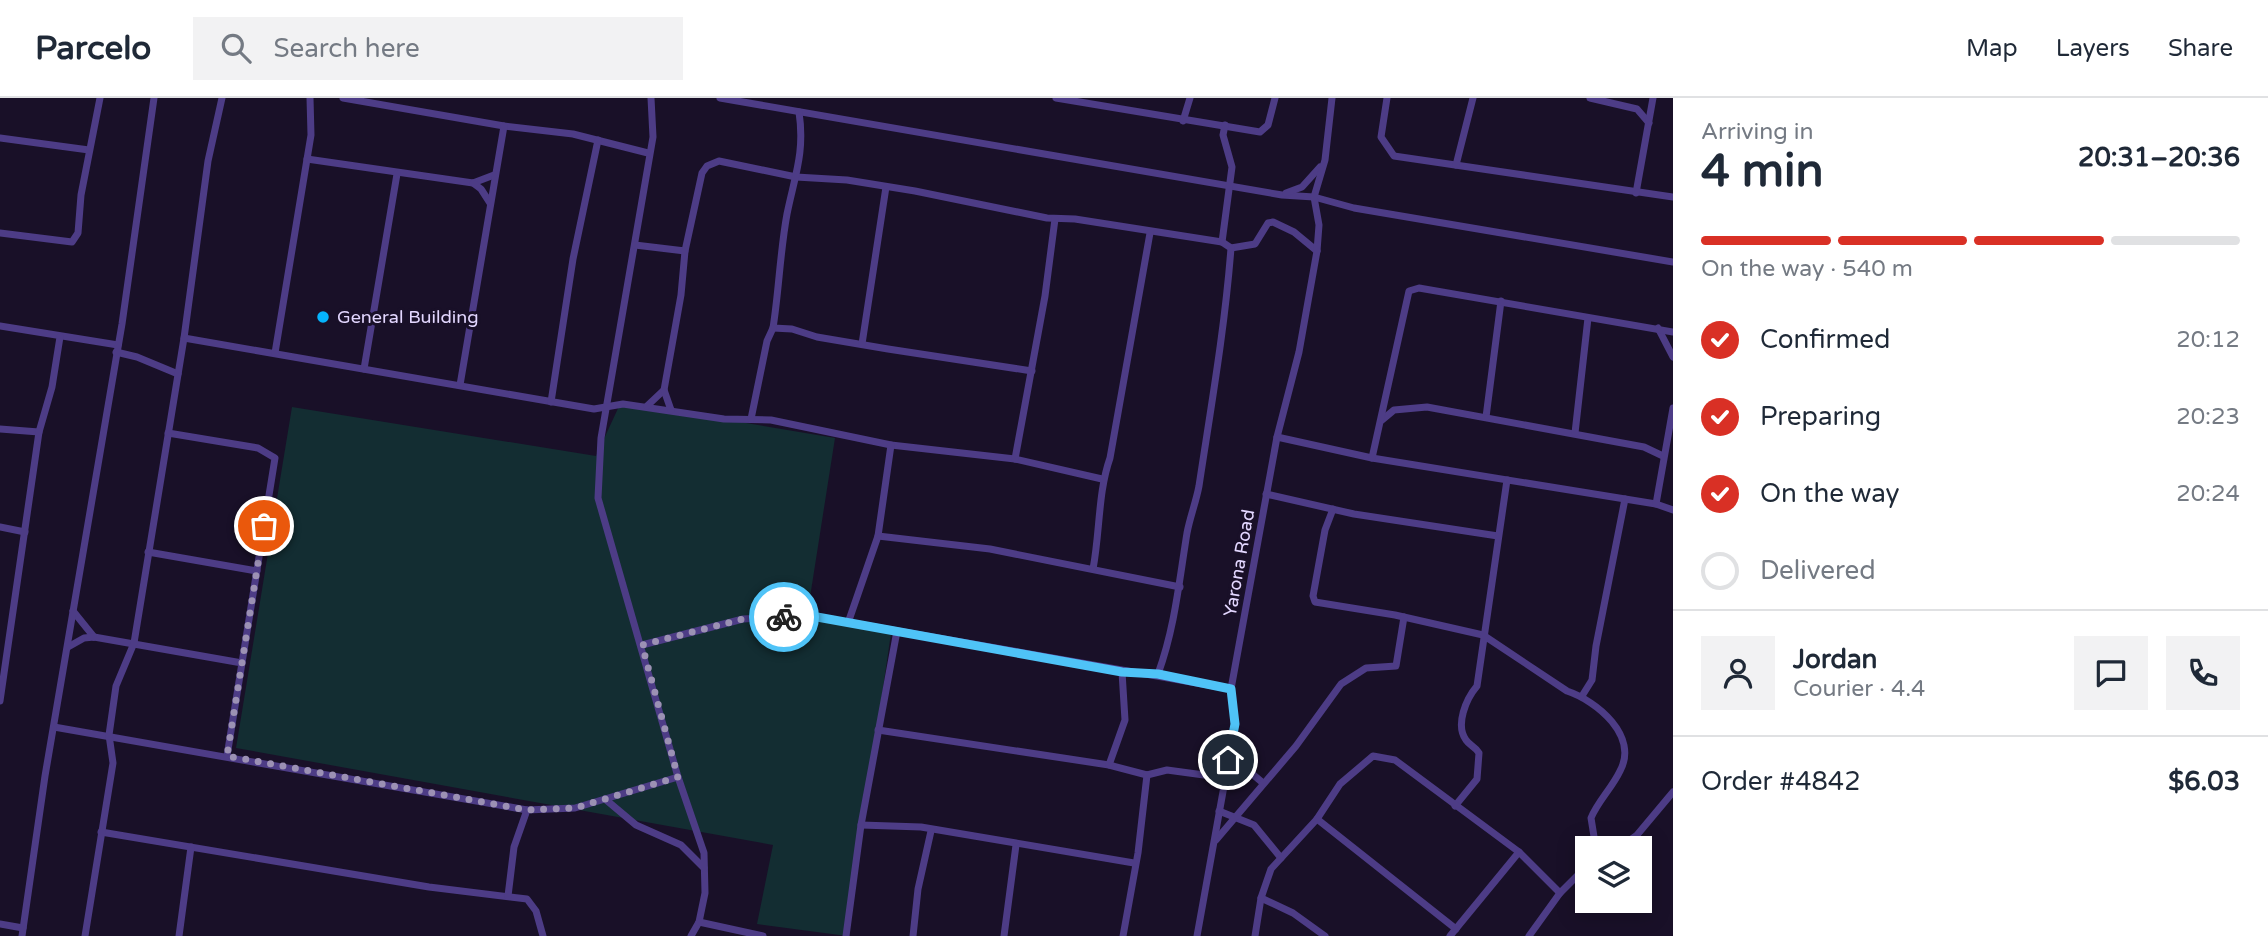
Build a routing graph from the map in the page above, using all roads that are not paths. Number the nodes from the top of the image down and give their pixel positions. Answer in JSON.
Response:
{"nodes":[{"id":1,"x":100,"y":98,"type":"edge"},
{"id":2,"x":154,"y":98,"type":"edge"},
{"id":3,"x":222,"y":98,"type":"edge"},
{"id":4,"x":310,"y":98,"type":"edge"},
{"id":5,"x":343,"y":98,"type":"edge"},
{"id":6,"x":651,"y":98,"type":"edge"},
{"id":7,"x":720,"y":98,"type":"edge"},
{"id":8,"x":1056,"y":98,"type":"edge"},
{"id":9,"x":1105,"y":98,"type":"edge"},
{"id":10,"x":1189,"y":98,"type":"edge"},
{"id":11,"x":1275,"y":98,"type":"edge"},
{"id":12,"x":1332,"y":98,"type":"edge"},
{"id":13,"x":1387,"y":98,"type":"edge"},
{"id":14,"x":1473,"y":98,"type":"edge"},
{"id":15,"x":1590,"y":98,"type":"edge"},
{"id":16,"x":1653,"y":98,"type":"edge"},
{"id":17,"x":1104,"y":107,"type":"junction"},
{"id":18,"x":799,"y":112,"type":"junction"},
{"id":19,"x":1183,"y":121,"type":"junction"},
{"id":20,"x":1648,"y":123,"type":"junction"},
{"id":21,"x":1225,"y":125,"type":"junction"},
{"id":22,"x":504,"y":126,"type":"junction"},
{"id":23,"x":0,"y":138,"type":"edge"},
{"id":24,"x":598,"y":140,"type":"junction"},
{"id":25,"x":89,"y":150,"type":"junction"},
{"id":26,"x":648,"y":153,"type":"junction"},
{"id":27,"x":307,"y":159,"type":"junction"},
{"id":28,"x":1325,"y":160,"type":"junction"},
{"id":29,"x":1456,"y":165,"type":"junction"},
{"id":30,"x":397,"y":174,"type":"junction"},
{"id":31,"x":494,"y":175,"type":"junction"},
{"id":32,"x":796,"y":177,"type":"junction"},
{"id":33,"x":473,"y":183,"type":"junction"},
{"id":34,"x":1230,"y":185,"type":"junction"},
{"id":35,"x":886,"y":187,"type":"junction"},
{"id":36,"x":1636,"y":193,"type":"junction"},
{"id":37,"x":1282,"y":195,"type":"junction"},
{"id":38,"x":1314,"y":197,"type":"junction"},
{"id":39,"x":1673,"y":197,"type":"edge"},
{"id":40,"x":490,"y":203,"type":"junction"},
{"id":41,"x":1055,"y":219,"type":"junction"},
{"id":42,"x":0,"y":233,"type":"edge"},
{"id":43,"x":1150,"y":233,"type":"junction"},
{"id":44,"x":1222,"y":242,"type":"junction"},
{"id":45,"x":635,"y":245,"type":"junction"},
{"id":46,"x":1231,"y":248,"type":"junction"},
{"id":47,"x":685,"y":250,"type":"junction"},
{"id":48,"x":1317,"y":251,"type":"junction"},
{"id":49,"x":1673,"y":262,"type":"edge"},
{"id":50,"x":1501,"y":301,"type":"junction"},
{"id":51,"x":1588,"y":318,"type":"junction"},
{"id":52,"x":0,"y":326,"type":"edge"},
{"id":53,"x":773,"y":328,"type":"junction"},
{"id":54,"x":1658,"y":328,"type":"junction"},
{"id":55,"x":1673,"y":332,"type":"edge"},
{"id":56,"x":60,"y":337,"type":"junction"},
{"id":57,"x":184,"y":338,"type":"junction"},
{"id":58,"x":862,"y":344,"type":"junction"},
{"id":59,"x":117,"y":349,"type":"junction"},
{"id":60,"x":275,"y":353,"type":"junction"},
{"id":61,"x":1673,"y":357,"type":"edge"},
{"id":62,"x":364,"y":369,"type":"junction"},
{"id":63,"x":1032,"y":371,"type":"junction"},
{"id":64,"x":178,"y":373,"type":"junction"},
{"id":65,"x":460,"y":385,"type":"junction"},
{"id":66,"x":664,"y":390,"type":"junction"},
{"id":67,"x":551,"y":402,"type":"junction"},
{"id":68,"x":647,"y":406,"type":"junction"},
{"id":69,"x":1673,"y":408,"type":"edge"},
{"id":70,"x":606,"y":409,"type":"junction"},
{"id":71,"x":671,"y":410,"type":"junction"},
{"id":72,"x":1486,"y":417,"type":"junction"},
{"id":73,"x":751,"y":419,"type":"junction"},
{"id":74,"x":1382,"y":420,"type":"junction"},
{"id":75,"x":0,"y":429,"type":"edge"},
{"id":76,"x":39,"y":432,"type":"junction"},
{"id":77,"x":168,"y":433,"type":"junction"},
{"id":78,"x":1575,"y":433,"type":"junction"},
{"id":79,"x":1277,"y":437,"type":"junction"},
{"id":80,"x":891,"y":444,"type":"junction"},
{"id":81,"x":1663,"y":456,"type":"junction"},
{"id":82,"x":1015,"y":458,"type":"junction"},
{"id":83,"x":1372,"y":458,"type":"junction"},
{"id":84,"x":1102,"y":479,"type":"junction"},
{"id":85,"x":1507,"y":480,"type":"junction"},
{"id":86,"x":1266,"y":494,"type":"junction"},
{"id":87,"x":1625,"y":499,"type":"junction"},
{"id":88,"x":1656,"y":504,"type":"junction"},
{"id":89,"x":1333,"y":509,"type":"junction"},
{"id":90,"x":1673,"y":510,"type":"edge"},
{"id":91,"x":0,"y":527,"type":"edge"},
{"id":92,"x":25,"y":532,"type":"junction"},
{"id":93,"x":878,"y":536,"type":"junction"},
{"id":94,"x":1498,"y":536,"type":"junction"},
{"id":95,"x":148,"y":552,"type":"junction"},
{"id":96,"x":1093,"y":569,"type":"junction"},
{"id":97,"x":257,"y":571,"type":"junction"},
{"id":98,"x":1180,"y":587,"type":"junction"},
{"id":99,"x":72,"y":611,"type":"junction"},
{"id":100,"x":1404,"y":617,"type":"junction"},
{"id":101,"x":848,"y":623,"type":"junction"},
{"id":102,"x":897,"y":631,"type":"junction"},
{"id":103,"x":1483,"y":635,"type":"junction"},
{"id":104,"x":94,"y":637,"type":"junction"},
{"id":105,"x":134,"y":643,"type":"junction"},
{"id":106,"x":642,"y":645,"type":"junction"},
{"id":107,"x":68,"y":647,"type":"junction"},
{"id":108,"x":242,"y":663,"type":"junction"},
{"id":109,"x":1122,"y":672,"type":"junction"},
{"id":110,"x":1158,"y":674,"type":"junction"},
{"id":111,"x":1231,"y":689,"type":"junction"},
{"id":112,"x":1582,"y":696,"type":"junction"},
{"id":113,"x":0,"y":701,"type":"edge"},
{"id":114,"x":54,"y":727,"type":"junction"},
{"id":115,"x":878,"y":730,"type":"junction"},
{"id":116,"x":109,"y":735,"type":"junction"},
{"id":117,"x":227,"y":756,"type":"junction"},
{"id":118,"x":1228,"y":760,"type":"junction"},
{"id":119,"x":1109,"y":765,"type":"junction"},
{"id":120,"x":1147,"y":775,"type":"junction"},
{"id":121,"x":678,"y":777,"type":"junction"},
{"id":122,"x":1226,"y":778,"type":"junction"},
{"id":123,"x":1263,"y":783,"type":"junction"},
{"id":124,"x":1673,"y":792,"type":"edge"},
{"id":125,"x":605,"y":799,"type":"junction"},
{"id":126,"x":1455,"y":806,"type":"junction"},
{"id":127,"x":514,"y":809,"type":"junction"},
{"id":128,"x":527,"y":810,"type":"junction"},
{"id":129,"x":1219,"y":811,"type":"junction"},
{"id":130,"x":1234,"y":817,"type":"junction"},
{"id":131,"x":1317,"y":819,"type":"junction"},
{"id":132,"x":521,"y":824,"type":"junction"},
{"id":133,"x":861,"y":825,"type":"junction"},
{"id":134,"x":931,"y":831,"type":"junction"},
{"id":135,"x":101,"y":832,"type":"junction"},
{"id":136,"x":1594,"y":836,"type":"edge"},
{"id":137,"x":1636,"y":836,"type":"edge"},
{"id":138,"x":1214,"y":843,"type":"junction"},
{"id":139,"x":1016,"y":845,"type":"junction"},
{"id":140,"x":191,"y":847,"type":"junction"},
{"id":141,"x":1519,"y":852,"type":"junction"},
{"id":142,"x":1281,"y":858,"type":"junction"},
{"id":143,"x":1134,"y":863,"type":"junction"},
{"id":144,"x":705,"y":869,"type":"junction"},
{"id":145,"x":1575,"y":878,"type":"edge"},
{"id":146,"x":1560,"y":893,"type":"junction"},
{"id":147,"x":508,"y":896,"type":"junction"},
{"id":148,"x":1261,"y":898,"type":"junction"},
{"id":149,"x":699,"y":922,"type":"junction"},
{"id":150,"x":0,"y":924,"type":"edge"},
{"id":151,"x":1456,"y":929,"type":"junction"},
{"id":152,"x":22,"y":932,"type":"edge"},
{"id":153,"x":85,"y":936,"type":"edge"},
{"id":154,"x":179,"y":936,"type":"edge"},
{"id":155,"x":543,"y":936,"type":"edge"},
{"id":156,"x":691,"y":936,"type":"edge"},
{"id":157,"x":758,"y":936,"type":"edge"},
{"id":158,"x":846,"y":936,"type":"edge"},
{"id":159,"x":913,"y":936,"type":"edge"},
{"id":160,"x":1004,"y":936,"type":"edge"},
{"id":161,"x":1123,"y":936,"type":"edge"},
{"id":162,"x":1197,"y":936,"type":"edge"},
{"id":163,"x":1255,"y":936,"type":"edge"},
{"id":164,"x":1325,"y":936,"type":"edge"},
{"id":165,"x":1450,"y":936,"type":"edge"},
{"id":166,"x":1529,"y":936,"type":"edge"}],
"edges":[{"from":1,"to":25,"type":"street"},
{"from":2,"to":59,"type":"street"},
{"from":3,"to":57,"type":"street"},
{"from":4,"to":27,"type":"street"},
{"from":5,"to":22,"type":"street"},
{"from":6,"to":26,"type":"street"},
{"from":7,"to":18,"type":"street"},
{"from":8,"to":17,"type":"street"},
{"from":9,"to":17,"type":"street"},
{"from":10,"to":19,"type":"street"},
{"from":11,"to":21,"type":"street"},
{"from":12,"to":28,"type":"street"},
{"from":13,"to":29,"type":"street"},
{"from":14,"to":29,"type":"street"},
{"from":15,"to":20,"type":"street"},
{"from":16,"to":20,"type":"street"},
{"from":17,"to":19,"type":"street"},
{"from":18,"to":32,"type":"street"},
{"from":18,"to":34,"type":"street"},
{"from":19,"to":21,"type":"street"},
{"from":20,"to":36,"type":"street"},
{"from":21,"to":34,"type":"street"},
{"from":22,"to":24,"type":"street"},
{"from":22,"to":31,"type":"street"},
{"from":23,"to":25,"type":"street"},
{"from":24,"to":26,"type":"street"},
{"from":24,"to":67,"type":"street"},
{"from":25,"to":42,"type":"street"},
{"from":26,"to":45,"type":"street"},
{"from":27,"to":30,"type":"street"},
{"from":27,"to":60,"type":"street"},
{"from":28,"to":37,"type":"street"},
{"from":28,"to":38,"type":"street"},
{"from":29,"to":36,"type":"street"},
{"from":30,"to":33,"type":"street"},
{"from":30,"to":62,"type":"street"},
{"from":31,"to":33,"type":"street"},
{"from":31,"to":40,"type":"street"},
{"from":32,"to":35,"type":"street"},
{"from":32,"to":47,"type":"street"},
{"from":32,"to":53,"type":"street"},
{"from":33,"to":40,"type":"street"},
{"from":34,"to":37,"type":"street"},
{"from":34,"to":44,"type":"street"},
{"from":35,"to":41,"type":"street"},
{"from":35,"to":58,"type":"street"},
{"from":36,"to":39,"type":"street"},
{"from":37,"to":38,"type":"street"},
{"from":38,"to":48,"type":"street","name":"Yarona Road"},
{"from":38,"to":49,"type":"street"},
{"from":40,"to":65,"type":"street"},
{"from":41,"to":43,"type":"street"},
{"from":41,"to":63,"type":"street"},
{"from":43,"to":44,"type":"street"},
{"from":43,"to":84,"type":"street"},
{"from":44,"to":46,"type":"street"},
{"from":45,"to":47,"type":"street"},
{"from":45,"to":70,"type":"street"},
{"from":46,"to":48,"type":"street"},
{"from":46,"to":98,"type":"street"},
{"from":47,"to":66,"type":"street"},
{"from":48,"to":79,"type":"street","name":"Yarona Road"},
{"from":50,"to":51,"type":"street"},
{"from":50,"to":72,"type":"street"},
{"from":50,"to":74,"type":"street"},
{"from":51,"to":54,"type":"street"},
{"from":51,"to":78,"type":"street"},
{"from":52,"to":56,"type":"street"},
{"from":53,"to":58,"type":"street"},
{"from":53,"to":73,"type":"street"},
{"from":54,"to":55,"type":"street"},
{"from":54,"to":61,"type":"street"},
{"from":56,"to":59,"type":"street"},
{"from":56,"to":76,"type":"street"},
{"from":57,"to":60,"type":"street"},
{"from":57,"to":64,"type":"street"},
{"from":58,"to":63,"type":"street"},
{"from":59,"to":64,"type":"street"},
{"from":59,"to":99,"type":"street"},
{"from":60,"to":62,"type":"street"},
{"from":62,"to":65,"type":"street"},
{"from":63,"to":82,"type":"street"},
{"from":64,"to":77,"type":"street"},
{"from":65,"to":67,"type":"street"},
{"from":66,"to":68,"type":"street"},
{"from":66,"to":71,"type":"street"},
{"from":67,"to":70,"type":"street"},
{"from":68,"to":70,"type":"street"},
{"from":68,"to":71,"type":"street"},
{"from":69,"to":81,"type":"street"},
{"from":70,"to":106,"type":"street"},
{"from":71,"to":73,"type":"street"},
{"from":72,"to":74,"type":"street"},
{"from":72,"to":78,"type":"street"},
{"from":73,"to":80,"type":"street"},
{"from":74,"to":83,"type":"street"},
{"from":75,"to":76,"type":"street"},
{"from":76,"to":92,"type":"street"},
{"from":77,"to":95,"type":"street"},
{"from":77,"to":97,"type":"street"},
{"from":78,"to":81,"type":"street"},
{"from":79,"to":83,"type":"street"},
{"from":79,"to":86,"type":"street","name":"Yarona Road"},
{"from":80,"to":82,"type":"street"},
{"from":80,"to":93,"type":"street"},
{"from":81,"to":88,"type":"street"},
{"from":82,"to":84,"type":"street"},
{"from":83,"to":85,"type":"street"},
{"from":84,"to":96,"type":"street"},
{"from":85,"to":87,"type":"street"},
{"from":85,"to":94,"type":"street"},
{"from":86,"to":89,"type":"street"},
{"from":86,"to":111,"type":"street","name":"Yarona Road"},
{"from":87,"to":88,"type":"street"},
{"from":87,"to":112,"type":"street"},
{"from":88,"to":90,"type":"street"},
{"from":89,"to":94,"type":"street"},
{"from":89,"to":100,"type":"street"},
{"from":91,"to":92,"type":"street"},
{"from":92,"to":113,"type":"street"},
{"from":93,"to":96,"type":"street"},
{"from":93,"to":101,"type":"street"},
{"from":94,"to":103,"type":"street"},
{"from":95,"to":97,"type":"street"},
{"from":95,"to":105,"type":"street"},
{"from":96,"to":98,"type":"street"},
{"from":97,"to":108,"type":"street"},
{"from":98,"to":110,"type":"street"},
{"from":99,"to":104,"type":"street"},
{"from":99,"to":107,"type":"street"},
{"from":100,"to":103,"type":"street"},
{"from":100,"to":123,"type":"street"},
{"from":101,"to":102,"type":"street"},
{"from":101,"to":106,"type":"street"},
{"from":102,"to":109,"type":"street"},
{"from":102,"to":115,"type":"street"},
{"from":103,"to":112,"type":"street"},
{"from":103,"to":126,"type":"street"},
{"from":104,"to":105,"type":"street"},
{"from":104,"to":107,"type":"street"},
{"from":105,"to":108,"type":"street"},
{"from":105,"to":116,"type":"street"},
{"from":106,"to":121,"type":"street"},
{"from":107,"to":114,"type":"street"},
{"from":108,"to":117,"type":"street"},
{"from":109,"to":110,"type":"street"},
{"from":109,"to":119,"type":"street"},
{"from":110,"to":111,"type":"street"},
{"from":111,"to":118,"type":"street","name":"Yarona Road"},
{"from":112,"to":136,"type":"street"},
{"from":114,"to":116,"type":"street"},
{"from":114,"to":152,"type":"street"},
{"from":115,"to":119,"type":"street"},
{"from":115,"to":133,"type":"street"},
{"from":116,"to":117,"type":"street"},
{"from":116,"to":135,"type":"street"},
{"from":117,"to":127,"type":"street"},
{"from":118,"to":122,"type":"street","name":"Yarona Road"},
{"from":118,"to":123,"type":"street"},
{"from":119,"to":120,"type":"street"},
{"from":120,"to":122,"type":"street"},
{"from":120,"to":143,"type":"street"},
{"from":121,"to":125,"type":"street"},
{"from":121,"to":144,"type":"street"},
{"from":122,"to":129,"type":"street","name":"Yarona Road"},
{"from":123,"to":130,"type":"street"},
{"from":124,"to":137,"type":"street"},
{"from":125,"to":128,"type":"street"},
{"from":125,"to":144,"type":"street"},
{"from":126,"to":131,"type":"street"},
{"from":126,"to":141,"type":"street"},
{"from":127,"to":128,"type":"street"},
{"from":127,"to":132,"type":"street"},
{"from":128,"to":132,"type":"street"},
{"from":129,"to":130,"type":"street"},
{"from":129,"to":138,"type":"street","name":"Yarona Road"},
{"from":130,"to":138,"type":"street"},
{"from":130,"to":142,"type":"street"},
{"from":131,"to":142,"type":"street"},
{"from":131,"to":151,"type":"street"},
{"from":132,"to":147,"type":"street"},
{"from":133,"to":134,"type":"street"},
{"from":133,"to":158,"type":"street"},
{"from":134,"to":139,"type":"street"},
{"from":134,"to":159,"type":"street"},
{"from":135,"to":140,"type":"street"},
{"from":135,"to":153,"type":"street"},
{"from":138,"to":162,"type":"street","name":"Yarona Road"},
{"from":139,"to":143,"type":"street"},
{"from":139,"to":160,"type":"street"},
{"from":140,"to":147,"type":"street"},
{"from":140,"to":154,"type":"street"},
{"from":141,"to":146,"type":"street"},
{"from":141,"to":151,"type":"street"},
{"from":142,"to":148,"type":"street"},
{"from":143,"to":161,"type":"street"},
{"from":144,"to":149,"type":"street"},
{"from":145,"to":146,"type":"street"},
{"from":146,"to":166,"type":"street"},
{"from":147,"to":155,"type":"street"},
{"from":148,"to":163,"type":"street"},
{"from":148,"to":164,"type":"street"},
{"from":149,"to":156,"type":"street"},
{"from":149,"to":157,"type":"street"},
{"from":150,"to":152,"type":"street"},
{"from":151,"to":165,"type":"street"}]}
